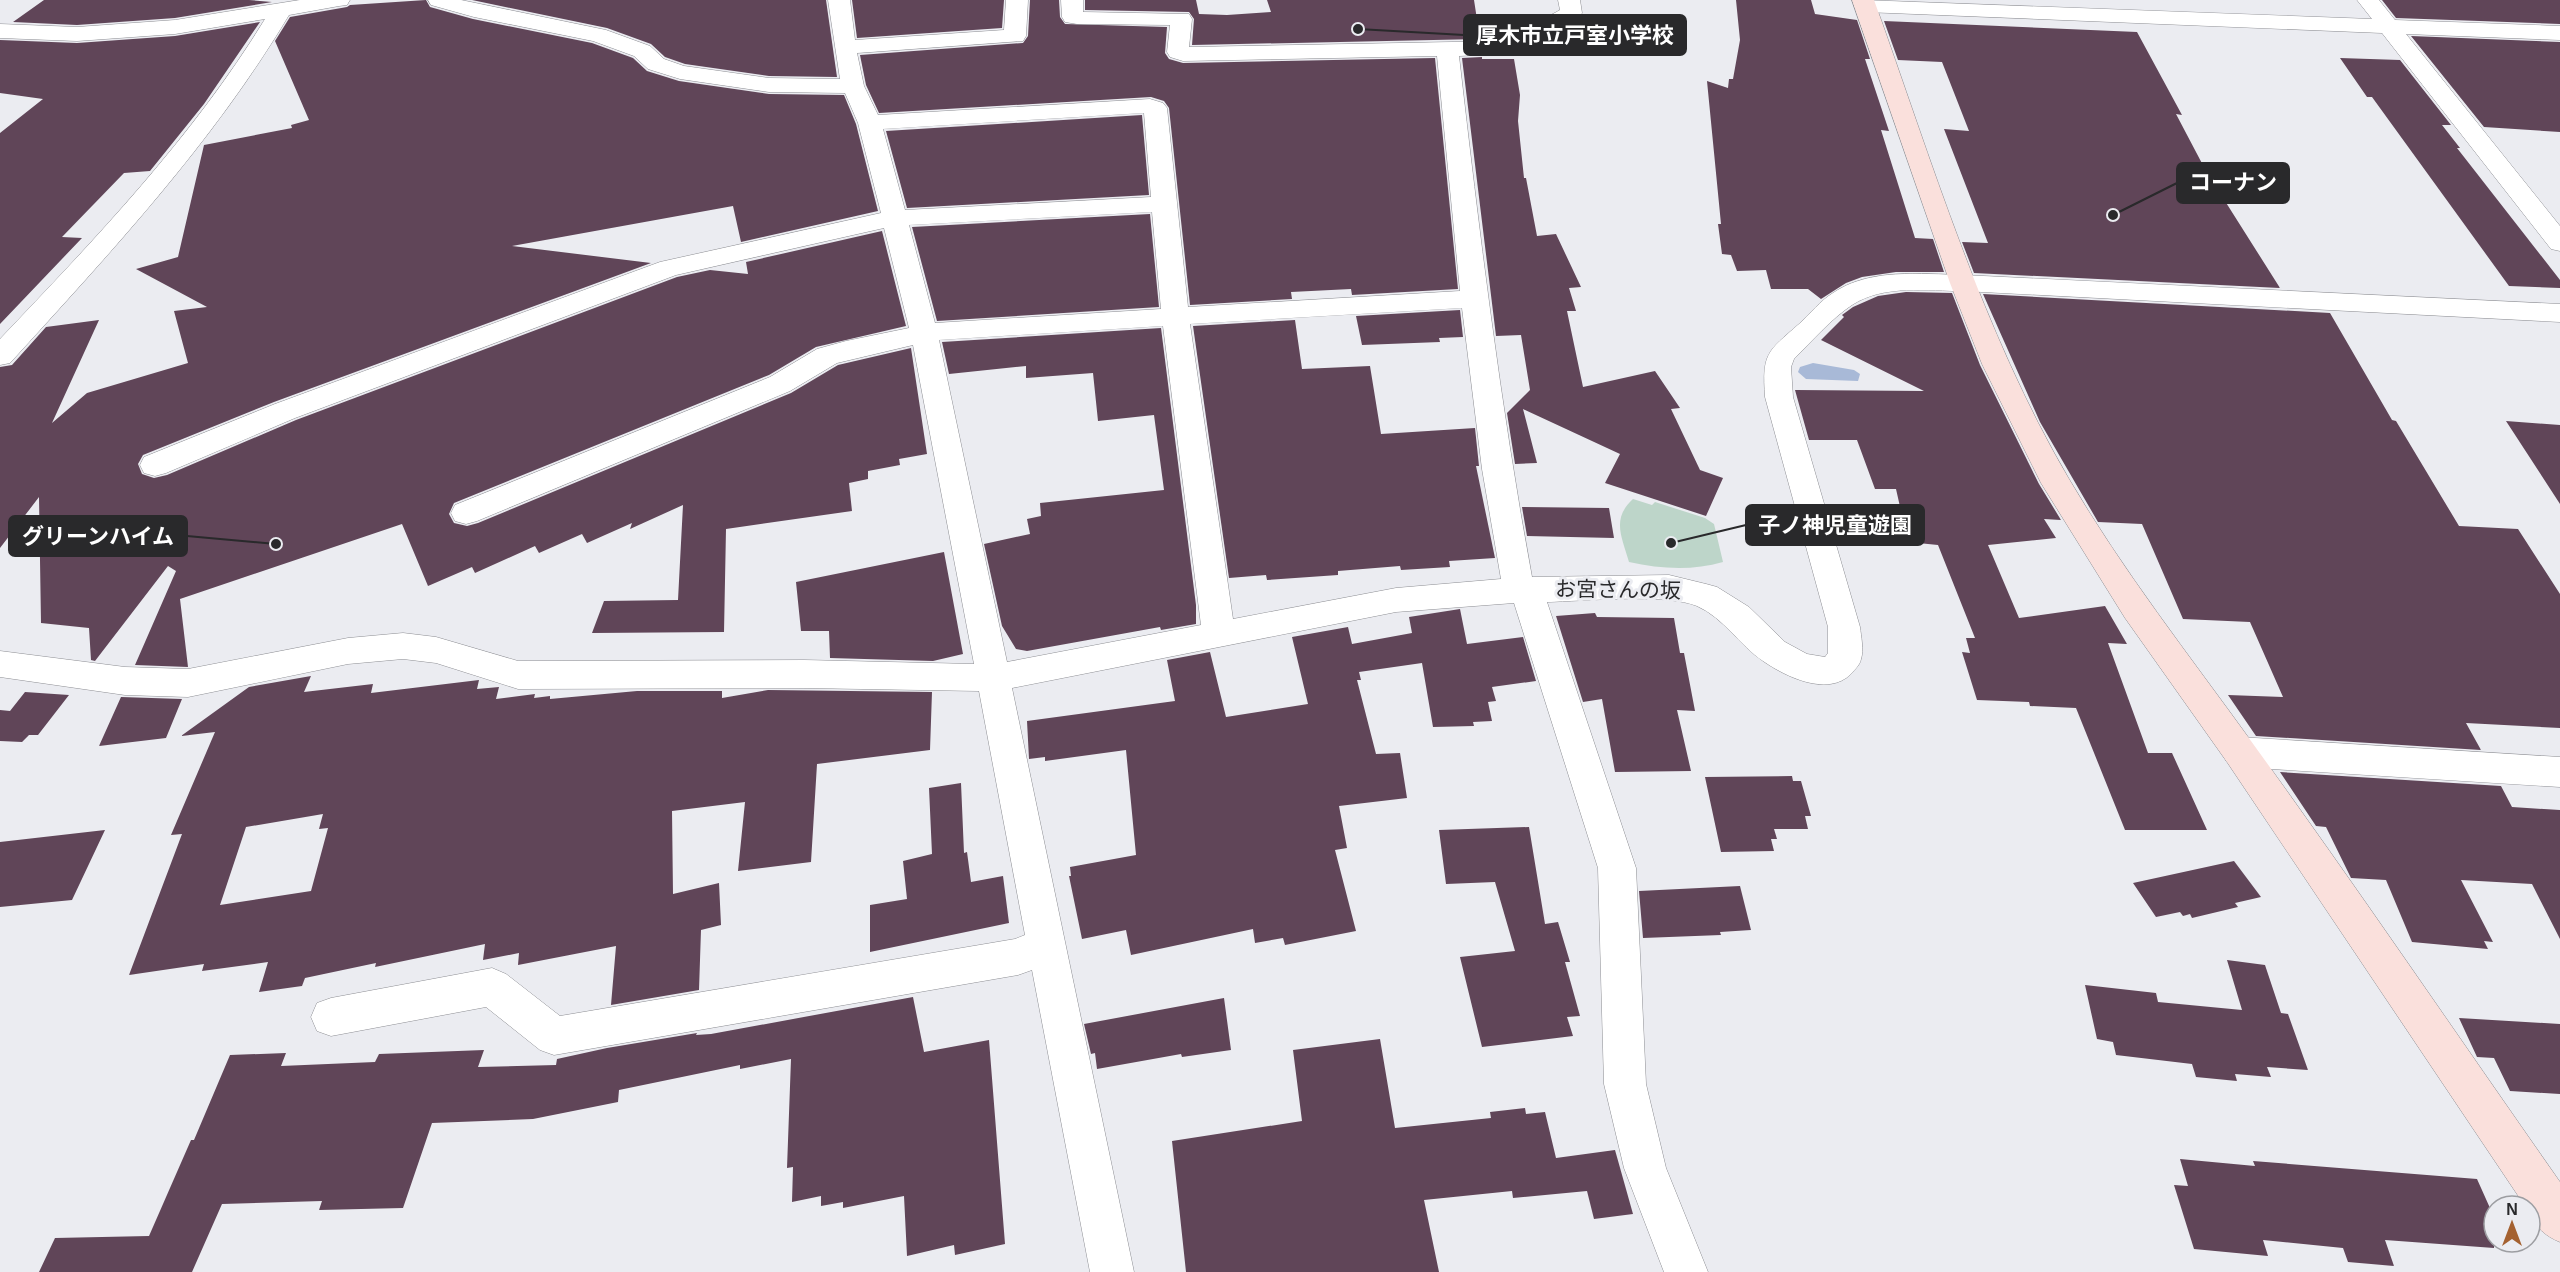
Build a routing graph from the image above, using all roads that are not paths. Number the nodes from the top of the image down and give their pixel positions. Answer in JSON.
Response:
{"nodes":[{"id":1,"x":339,"y":0,"type":"edge"},
{"id":2,"x":439,"y":0,"type":"edge"},
{"id":3,"x":839,"y":0,"type":"edge"},
{"id":4,"x":1017,"y":0,"type":"edge"},
{"id":5,"x":1072,"y":0,"type":"edge"},
{"id":6,"x":1569,"y":0,"type":"edge"},
{"id":7,"x":2368,"y":0,"type":"edge"},
{"id":8,"x":1864,"y":3,"type":"edge"},
{"id":9,"x":275,"y":5,"type":"edge"},
{"id":10,"x":2389,"y":26,"type":"junction"},
{"id":11,"x":0,"y":31,"type":"edge"},
{"id":12,"x":2560,"y":33,"type":"edge"},
{"id":13,"x":845,"y":47,"type":"junction"},
{"id":14,"x":1447,"y":50,"type":"junction"},
{"id":15,"x":853,"y":86,"type":"junction"},
{"id":16,"x":870,"y":123,"type":"junction"},
{"id":17,"x":1163,"y":204,"type":"junction"},
{"id":18,"x":894,"y":218,"type":"junction"},
{"id":19,"x":2560,"y":243,"type":"edge"},
{"id":20,"x":1963,"y":283,"type":"junction"},
{"id":21,"x":1474,"y":299,"type":"junction"},
{"id":22,"x":2560,"y":313,"type":"edge"},
{"id":23,"x":1177,"y":316,"type":"junction"},
{"id":24,"x":924,"y":333,"type":"junction"},
{"id":25,"x":0,"y":356,"type":"edge"},
{"id":26,"x":155,"y":465,"type":"dead end"},
{"id":27,"x":466,"y":513,"type":"dead end"},
{"id":28,"x":1524,"y":590,"type":"junction"},
{"id":29,"x":1219,"y":633,"type":"junction"},
{"id":30,"x":0,"y":664,"type":"edge"},
{"id":31,"x":994,"y":678,"type":"junction"},
{"id":32,"x":2239,"y":752,"type":"junction"},
{"id":33,"x":2560,"y":772,"type":"edge"},
{"id":34,"x":1047,"y":944,"type":"junction"},
{"id":35,"x":331,"y":1017,"type":"dead end"},
{"id":36,"x":2560,"y":1220,"type":"edge"},
{"id":37,"x":1112,"y":1272,"type":"edge"},
{"id":38,"x":1686,"y":1272,"type":"edge"}],
"edges":[{"from":1,"to":9,"type":"street"},
{"from":2,"to":15,"type":"street"},
{"from":3,"to":13,"type":"street"},
{"from":4,"to":13,"type":"street"},
{"from":5,"to":14,"type":"street"},
{"from":6,"to":14,"type":"street"},
{"from":7,"to":10,"type":"street"},
{"from":8,"to":10,"type":"street"},
{"from":8,"to":20,"type":"street"},
{"from":9,"to":11,"type":"street"},
{"from":9,"to":25,"type":"street"},
{"from":10,"to":12,"type":"street"},
{"from":10,"to":19,"type":"street"},
{"from":13,"to":15,"type":"street"},
{"from":14,"to":21,"type":"street"},
{"from":15,"to":16,"type":"street"},
{"from":16,"to":17,"type":"street"},
{"from":16,"to":18,"type":"street"},
{"from":17,"to":18,"type":"street"},
{"from":17,"to":23,"type":"street"},
{"from":18,"to":24,"type":"street"},
{"from":18,"to":26,"type":"street"},
{"from":20,"to":22,"type":"street"},
{"from":20,"to":28,"type":"street","name":"お宮さんの坂"},
{"from":20,"to":32,"type":"street"},
{"from":21,"to":23,"type":"street"},
{"from":21,"to":28,"type":"street"},
{"from":23,"to":24,"type":"street"},
{"from":23,"to":29,"type":"street"},
{"from":24,"to":27,"type":"street"},
{"from":24,"to":31,"type":"street"},
{"from":28,"to":29,"type":"street"},
{"from":28,"to":38,"type":"street"},
{"from":29,"to":31,"type":"street"},
{"from":30,"to":31,"type":"street"},
{"from":31,"to":34,"type":"street"},
{"from":32,"to":33,"type":"street"},
{"from":32,"to":36,"type":"street"},
{"from":34,"to":35,"type":"street"},
{"from":34,"to":37,"type":"street"}]}
